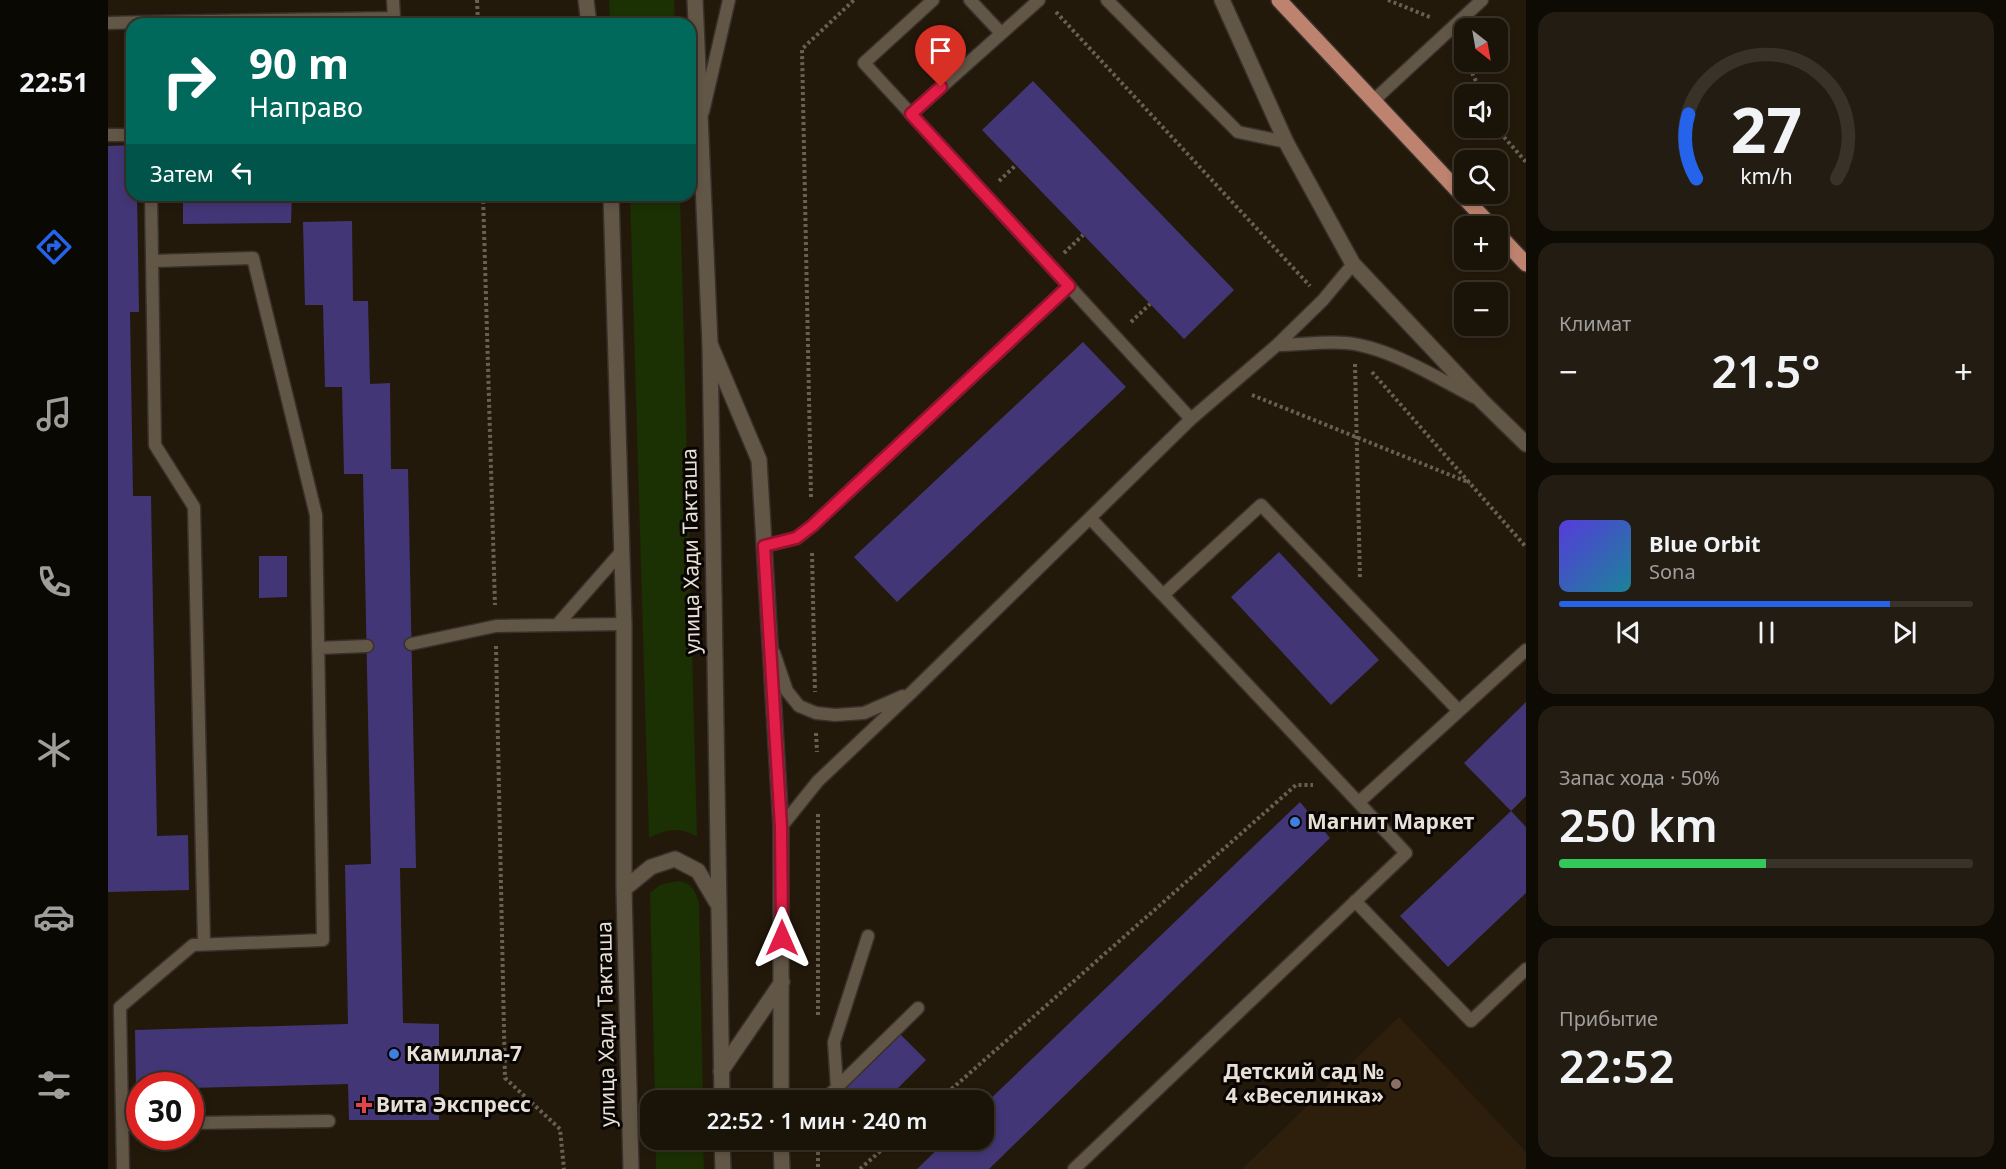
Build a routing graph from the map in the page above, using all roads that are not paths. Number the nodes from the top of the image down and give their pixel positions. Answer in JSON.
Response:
{"nodes":[{"id":1,"x":393,"y":0,"type":"edge"},
{"id":2,"x":586,"y":0,"type":"edge"},
{"id":3,"x":695,"y":0,"type":"edge"},
{"id":4,"x":729,"y":0,"type":"edge"},
{"id":5,"x":933,"y":0,"type":"edge"},
{"id":6,"x":970,"y":0,"type":"edge"},
{"id":7,"x":1039,"y":0,"type":"edge"},
{"id":8,"x":1107,"y":0,"type":"edge"},
{"id":9,"x":1222,"y":0,"type":"edge"},
{"id":10,"x":1279,"y":0,"type":"edge"},
{"id":11,"x":1482,"y":0,"type":"edge"},
{"id":12,"x":394,"y":18,"type":"edge"},
{"id":13,"x":588,"y":18,"type":"edge"},
{"id":14,"x":696,"y":18,"type":"edge"},
{"id":15,"x":108,"y":23,"type":"edge"},
{"id":16,"x":126,"y":23,"type":"edge"},
{"id":17,"x":696,"y":25,"type":"edge"},
{"id":18,"x":1001,"y":33,"type":"junction"},
{"id":19,"x":1373,"y":101,"type":"junction"},
{"id":20,"x":911,"y":114,"type":"junction"},
{"id":21,"x":700,"y":125,"type":"junction"},
{"id":22,"x":108,"y":135,"type":"edge"},
{"id":23,"x":126,"y":135,"type":"edge"},
{"id":24,"x":1286,"y":142,"type":"junction"},
{"id":25,"x":151,"y":201,"type":"edge"},
{"id":26,"x":611,"y":201,"type":"edge"},
{"id":27,"x":1482,"y":216,"type":"edge"},
{"id":28,"x":1508,"y":245,"type":"edge"},
{"id":29,"x":152,"y":261,"type":"junction"},
{"id":30,"x":1353,"y":264,"type":"junction"},
{"id":31,"x":1526,"y":264,"type":"edge"},
{"id":32,"x":1069,"y":286,"type":"junction"},
{"id":33,"x":710,"y":344,"type":"junction"},
{"id":34,"x":1277,"y":345,"type":"junction"},
{"id":35,"x":1482,"y":401,"type":"junction"},
{"id":36,"x":1191,"y":419,"type":"junction"},
{"id":37,"x":1526,"y":444,"type":"edge"},
{"id":38,"x":1090,"y":518,"type":"junction"},
{"id":39,"x":764,"y":546,"type":"junction"},
{"id":40,"x":622,"y":551,"type":"junction"},
{"id":41,"x":1163,"y":595,"type":"junction"},
{"id":42,"x":624,"y":624,"type":"junction"},
{"id":43,"x":557,"y":625,"type":"junction"},
{"id":44,"x":770,"y":641,"type":"junction"},
{"id":45,"x":411,"y":644,"type":"dead end"},
{"id":46,"x":367,"y":646,"type":"dead end"},
{"id":47,"x":318,"y":648,"type":"junction"},
{"id":48,"x":1526,"y":651,"type":"edge"},
{"id":49,"x":912,"y":692,"type":"junction"},
{"id":50,"x":1459,"y":711,"type":"junction"},
{"id":51,"x":1359,"y":802,"type":"junction"},
{"id":52,"x":781,"y":827,"type":"junction"},
{"id":53,"x":624,"y":889,"type":"junction"},
{"id":54,"x":1355,"y":901,"type":"junction"},
{"id":55,"x":719,"y":906,"type":"junction"},
{"id":56,"x":868,"y":936,"type":"dead end"},
{"id":57,"x":204,"y":943,"type":"junction"},
{"id":58,"x":1526,"y":969,"type":"edge"},
{"id":59,"x":782,"y":982,"type":"junction"},
{"id":60,"x":918,"y":1008,"type":"dead end"},
{"id":61,"x":721,"y":1071,"type":"junction"},
{"id":62,"x":837,"y":1088,"type":"joint"},
{"id":63,"x":722,"y":1090,"type":"edge"},
{"id":64,"x":782,"y":1090,"type":"edge"},
{"id":65,"x":329,"y":1121,"type":"dead end"},
{"id":66,"x":204,"y":1124,"type":"edge"},
{"id":67,"x":123,"y":1125,"type":"junction"},
{"id":68,"x":126,"y":1125,"type":"edge"},
{"id":69,"x":722,"y":1150,"type":"edge"},
{"id":70,"x":781,"y":1150,"type":"edge"},
{"id":71,"x":123,"y":1169,"type":"edge"},
{"id":72,"x":631,"y":1169,"type":"edge"},
{"id":73,"x":723,"y":1169,"type":"edge"},
{"id":74,"x":782,"y":1169,"type":"edge"},
{"id":75,"x":1074,"y":1169,"type":"edge"}],
"edges":[{"from":1,"to":12,"type":"lane"},
{"from":2,"to":13,"type":"main road"},
{"from":3,"to":14,"type":"main road","name":"улица Хади Такташа"},
{"from":4,"to":21,"type":"lane"},
{"from":5,"to":20,"type":"lane"},
{"from":6,"to":18,"type":"lane"},
{"from":7,"to":18,"type":"lane"},
{"from":8,"to":24,"type":"lane"},
{"from":9,"to":24,"type":"main road"},
{"from":10,"to":19,"type":"main road"},
{"from":11,"to":19,"type":"lane"},
{"from":15,"to":16,"type":"lane"},
{"from":17,"to":21,"type":"main road","name":"улица Хади Такташа"},
{"from":18,"to":20,"type":"lane"},
{"from":19,"to":27,"type":"main road"},
{"from":20,"to":32,"type":"lane"},
{"from":21,"to":33,"type":"main road","name":"улица Хади Такташа"},
{"from":22,"to":23,"type":"lane"},
{"from":24,"to":30,"type":"main road"},
{"from":25,"to":29,"type":"lane"},
{"from":26,"to":40,"type":"main road","name":"улица Хади Такташа"},
{"from":28,"to":31,"type":"main road"},
{"from":29,"to":47,"type":"lane"},
{"from":29,"to":57,"type":"lane"},
{"from":30,"to":34,"type":"lane"},
{"from":30,"to":35,"type":"main road"},
{"from":32,"to":36,"type":"lane"},
{"from":32,"to":39,"type":"lane"},
{"from":33,"to":39,"type":"main road"},
{"from":33,"to":55,"type":"main road","name":"улица Хади Такташа"},
{"from":34,"to":35,"type":"lane"},
{"from":34,"to":36,"type":"lane"},
{"from":35,"to":37,"type":"main road"},
{"from":36,"to":38,"type":"lane"},
{"from":38,"to":41,"type":"lane"},
{"from":38,"to":49,"type":"lane"},
{"from":39,"to":44,"type":"main road"},
{"from":40,"to":42,"type":"main road","name":"улица Хади Такташа"},
{"from":40,"to":43,"type":"lane"},
{"from":41,"to":50,"type":"lane"},
{"from":41,"to":51,"type":"lane"},
{"from":42,"to":43,"type":"lane"},
{"from":42,"to":53,"type":"main road","name":"улица Хади Такташа"},
{"from":43,"to":45,"type":"lane"},
{"from":44,"to":49,"type":"lane"},
{"from":44,"to":52,"type":"main road"},
{"from":46,"to":47,"type":"lane"},
{"from":47,"to":57,"type":"lane"},
{"from":48,"to":50,"type":"lane"},
{"from":49,"to":52,"type":"lane"},
{"from":50,"to":51,"type":"lane"},
{"from":51,"to":54,"type":"lane"},
{"from":52,"to":59,"type":"main road"},
{"from":53,"to":55,"type":"main road"},
{"from":53,"to":72,"type":"main road","name":"улица Хади Такташа"},
{"from":54,"to":58,"type":"lane"},
{"from":54,"to":75,"type":"lane"},
{"from":55,"to":61,"type":"main road","name":"улица Хади Такташа"},
{"from":56,"to":62,"type":"lane"},
{"from":57,"to":67,"type":"lane"},
{"from":59,"to":61,"type":"main road"},
{"from":59,"to":64,"type":"main road"},
{"from":60,"to":62,"type":"lane"},
{"from":61,"to":63,"type":"main road","name":"улица Хади Такташа"},
{"from":65,"to":66,"type":"lane"},
{"from":67,"to":68,"type":"lane"},
{"from":67,"to":71,"type":"lane"},
{"from":69,"to":73,"type":"main road"},
{"from":70,"to":74,"type":"main road"}]}
